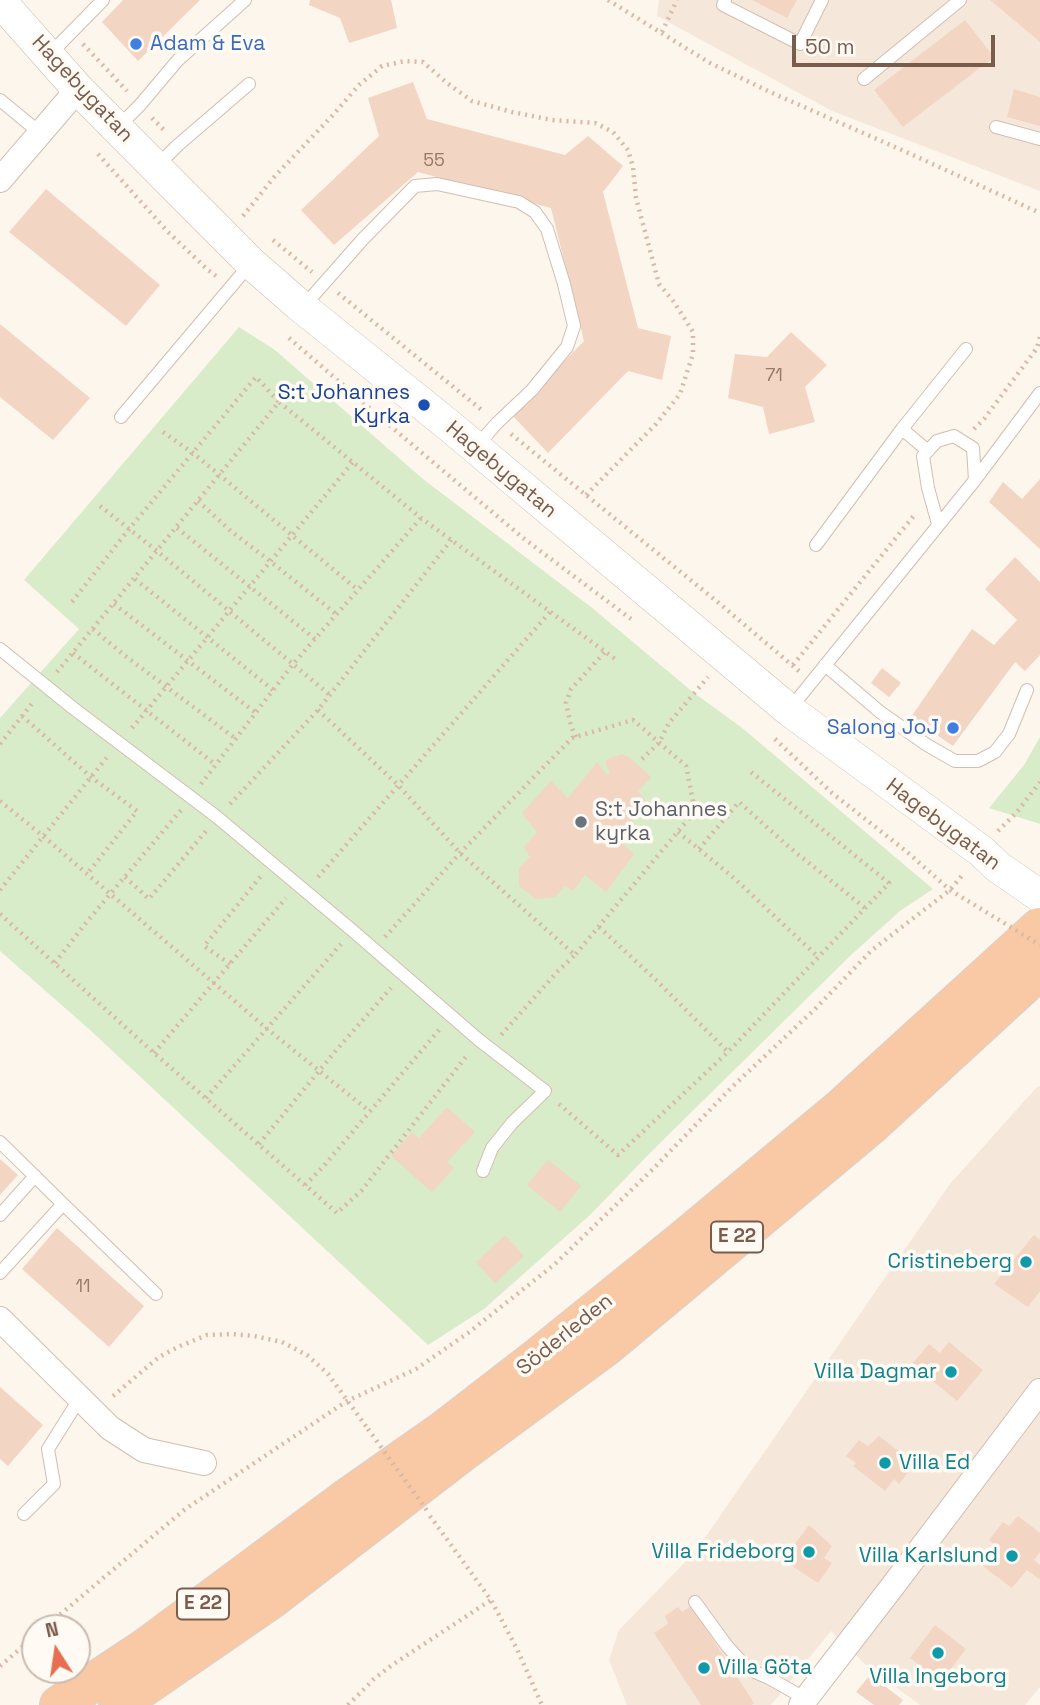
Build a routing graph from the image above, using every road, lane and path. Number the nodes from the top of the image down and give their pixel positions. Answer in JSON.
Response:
{"nodes":[{"id":1,"x":103,"y":0,"type":"edge"},
{"id":2,"x":245,"y":0,"type":"edge"},
{"id":3,"x":608,"y":0,"type":"edge"},
{"id":4,"x":677,"y":0,"type":"edge"},
{"id":5,"x":725,"y":0,"type":"edge"},
{"id":6,"x":822,"y":0,"type":"edge"},
{"id":7,"x":960,"y":0,"type":"edge"},
{"id":8,"x":0,"y":1,"type":"edge"},
{"id":9,"x":71,"y":32,"type":"junction"},
{"id":10,"x":662,"y":32,"type":"junction"},
{"id":11,"x":49,"y":55,"type":"junction"},
{"id":12,"x":864,"y":79,"type":"dead end"},
{"id":13,"x":249,"y":84,"type":"dead end"},
{"id":14,"x":78,"y":89,"type":"junction"},
{"id":15,"x":0,"y":100,"type":"edge"},
{"id":16,"x":140,"y":105,"type":"junction"},
{"id":17,"x":996,"y":127,"type":"dead end"},
{"id":18,"x":117,"y":128,"type":"junction"},
{"id":19,"x":40,"y":133,"type":"junction"},
{"id":20,"x":1040,"y":139,"type":"edge"},
{"id":21,"x":178,"y":145,"type":"junction"},
{"id":22,"x":156,"y":167,"type":"junction"},
{"id":23,"x":0,"y":180,"type":"edge"},
{"id":24,"x":235,"y":205,"type":"dead end"},
{"id":25,"x":1040,"y":213,"type":"edge"},
{"id":26,"x":250,"y":220,"type":"dead end"},
{"id":27,"x":265,"y":233,"type":"dead end"},
{"id":28,"x":251,"y":263,"type":"junction"},
{"id":29,"x":324,"y":281,"type":"junction"},
{"id":30,"x":302,"y":307,"type":"junction"},
{"id":31,"x":1040,"y":337,"type":"edge"},
{"id":32,"x":966,"y":349,"type":"dead end"},
{"id":33,"x":1040,"y":393,"type":"edge"},
{"id":34,"x":279,"y":402,"type":"junction"},
{"id":35,"x":121,"y":417,"type":"dead end"},
{"id":36,"x":497,"y":423,"type":"junction"},
{"id":37,"x":902,"y":429,"type":"junction"},
{"id":38,"x":163,"y":432,"type":"dead end"},
{"id":39,"x":954,"y":436,"type":"junction"},
{"id":40,"x":475,"y":447,"type":"junction"},
{"id":41,"x":928,"y":451,"type":"junction"},
{"id":42,"x":193,"y":453,"type":"junction"},
{"id":43,"x":353,"y":462,"type":"junction"},
{"id":44,"x":219,"y":475,"type":"junction"},
{"id":45,"x":975,"y":480,"type":"junction"},
{"id":46,"x":929,"y":494,"type":"junction"},
{"id":47,"x":198,"y":501,"type":"junction"},
{"id":48,"x":100,"y":506,"type":"dead end"},
{"id":49,"x":421,"y":517,"type":"junction"},
{"id":50,"x":938,"y":524,"type":"junction"},
{"id":51,"x":177,"y":528,"type":"junction"},
{"id":52,"x":129,"y":529,"type":"junction"},
{"id":53,"x":291,"y":536,"type":"junction"},
{"id":54,"x":453,"y":539,"type":"junction"},
{"id":55,"x":816,"y":545,"type":"dead end"},
{"id":56,"x":157,"y":551,"type":"junction"},
{"id":57,"x":270,"y":561,"type":"junction"},
{"id":58,"x":135,"y":579,"type":"junction"},
{"id":59,"x":249,"y":587,"type":"junction"},
{"id":60,"x":358,"y":590,"type":"junction"},
{"id":61,"x":72,"y":602,"type":"dead end"},
{"id":62,"x":114,"y":604,"type":"junction"},
{"id":63,"x":228,"y":611,"type":"junction"},
{"id":64,"x":550,"y":612,"type":"junction"},
{"id":65,"x":336,"y":614,"type":"junction"},
{"id":66,"x":93,"y":629,"type":"junction"},
{"id":67,"x":207,"y":637,"type":"junction"},
{"id":68,"x":315,"y":639,"type":"junction"},
{"id":69,"x":0,"y":649,"type":"edge"},
{"id":70,"x":606,"y":652,"type":"junction"},
{"id":71,"x":73,"y":653,"type":"junction"},
{"id":72,"x":188,"y":660,"type":"junction"},
{"id":73,"x":618,"y":661,"type":"dead end"},
{"id":74,"x":293,"y":664,"type":"junction"},
{"id":75,"x":824,"y":665,"type":"junction"},
{"id":76,"x":45,"y":685,"type":"junction"},
{"id":77,"x":166,"y":686,"type":"junction"},
{"id":78,"x":716,"y":687,"type":"dead end"},
{"id":79,"x":273,"y":690,"type":"junction"},
{"id":80,"x":1027,"y":690,"type":"dead end"},
{"id":81,"x":330,"y":695,"type":"junction"},
{"id":82,"x":318,"y":710,"type":"junction"},
{"id":83,"x":789,"y":710,"type":"junction"},
{"id":84,"x":146,"y":711,"type":"junction"},
{"id":85,"x":256,"y":713,"type":"junction"},
{"id":86,"x":22,"y":716,"type":"junction"},
{"id":87,"x":576,"y":737,"type":"junction"},
{"id":88,"x":774,"y":738,"type":"dead end"},
{"id":89,"x":236,"y":739,"type":"junction"},
{"id":90,"x":119,"y":743,"type":"junction"},
{"id":91,"x":659,"y":743,"type":"junction"},
{"id":92,"x":0,"y":744,"type":"edge"},
{"id":93,"x":642,"y":759,"type":"dead end"},
{"id":94,"x":216,"y":765,"type":"junction"},
{"id":95,"x":751,"y":772,"type":"dead end"},
{"id":96,"x":91,"y":777,"type":"junction"},
{"id":97,"x":398,"y":785,"type":"junction"},
{"id":98,"x":191,"y":797,"type":"junction"},
{"id":99,"x":0,"y":801,"type":"edge"},
{"id":100,"x":217,"y":817,"type":"junction"},
{"id":101,"x":678,"y":832,"type":"junction"},
{"id":102,"x":43,"y":836,"type":"junction"},
{"id":103,"x":699,"y":849,"type":"junction"},
{"id":104,"x":460,"y":853,"type":"junction"},
{"id":105,"x":272,"y":862,"type":"junction"},
{"id":106,"x":87,"y":874,"type":"junction"},
{"id":107,"x":125,"y":877,"type":"junction"},
{"id":108,"x":302,"y":887,"type":"junction"},
{"id":109,"x":0,"y":890,"type":"edge"},
{"id":110,"x":950,"y":890,"type":"junction"},
{"id":111,"x":110,"y":894,"type":"junction"},
{"id":112,"x":1040,"y":897,"type":"edge"},
{"id":113,"x":865,"y":908,"type":"junction"},
{"id":114,"x":0,"y":914,"type":"edge"},
{"id":115,"x":599,"y":927,"type":"junction"},
{"id":116,"x":1040,"y":927,"type":"edge"},
{"id":117,"x":353,"y":931,"type":"junction"},
{"id":118,"x":1040,"y":945,"type":"edge"},
{"id":119,"x":373,"y":949,"type":"junction"},
{"id":120,"x":575,"y":954,"type":"junction"},
{"id":121,"x":818,"y":957,"type":"junction"},
{"id":122,"x":55,"y":963,"type":"junction"},
{"id":123,"x":230,"y":964,"type":"junction"},
{"id":124,"x":1040,"y":970,"type":"edge"},
{"id":125,"x":403,"y":974,"type":"junction"},
{"id":126,"x":214,"y":983,"type":"junction"},
{"id":127,"x":451,"y":1016,"type":"junction"},
{"id":128,"x":266,"y":1028,"type":"junction"},
{"id":129,"x":484,"y":1044,"type":"junction"},
{"id":130,"x":728,"y":1052,"type":"junction"},
{"id":131,"x":155,"y":1053,"type":"junction"},
{"id":132,"x":320,"y":1070,"type":"junction"},
{"id":133,"x":545,"y":1091,"type":"junction"},
{"id":134,"x":206,"y":1098,"type":"junction"},
{"id":135,"x":369,"y":1111,"type":"junction"},
{"id":136,"x":0,"y":1142,"type":"edge"},
{"id":137,"x":259,"y":1144,"type":"junction"},
{"id":138,"x":483,"y":1171,"type":"dead end"},
{"id":139,"x":35,"y":1176,"type":"junction"},
{"id":140,"x":305,"y":1185,"type":"junction"},
{"id":141,"x":63,"y":1204,"type":"junction"},
{"id":142,"x":0,"y":1215,"type":"edge"},
{"id":143,"x":0,"y":1273,"type":"edge"},
{"id":144,"x":156,"y":1294,"type":"dead end"},
{"id":145,"x":0,"y":1319,"type":"edge"},
{"id":146,"x":1040,"y":1391,"type":"edge"},
{"id":147,"x":347,"y":1401,"type":"junction"},
{"id":148,"x":87,"y":1405,"type":"junction"},
{"id":149,"x":204,"y":1463,"type":"dead end"},
{"id":150,"x":24,"y":1514,"type":"dead end"},
{"id":151,"x":491,"y":1600,"type":"junction"},
{"id":152,"x":695,"y":1602,"type":"dead end"},
{"id":153,"x":61,"y":1614,"type":"edge"},
{"id":154,"x":21,"y":1648,"type":"edge"},
{"id":155,"x":0,"y":1665,"type":"edge"},
{"id":156,"x":804,"y":1702,"type":"edge"},
{"id":157,"x":350,"y":1704,"type":"edge"},
{"id":158,"x":59,"y":1705,"type":"edge"},
{"id":159,"x":118,"y":1705,"type":"edge"},
{"id":160,"x":541,"y":1705,"type":"edge"}],
"edges":[{"from":1,"to":9,"type":"lane"},
{"from":2,"to":16,"type":"lane"},
{"from":3,"to":10,"type":"path"},
{"from":4,"to":10,"type":"path"},
{"from":5,"to":6,"type":"lane"},
{"from":7,"to":12,"type":"lane"},
{"from":8,"to":11,"type":"street","name":"Hagebygatan"},
{"from":9,"to":11,"type":"lane"},
{"from":9,"to":16,"type":"path"},
{"from":10,"to":25,"type":"path"},
{"from":11,"to":14,"type":"street","name":"Hagebygatan"},
{"from":13,"to":21,"type":"lane"},
{"from":14,"to":18,"type":"street","name":"Hagebygatan"},
{"from":14,"to":19,"type":"street"},
{"from":15,"to":19,"type":"lane"},
{"from":16,"to":18,"type":"lane"},
{"from":16,"to":21,"type":"path"},
{"from":17,"to":20,"type":"lane"},
{"from":18,"to":22,"type":"street","name":"Hagebygatan"},
{"from":19,"to":23,"type":"street"},
{"from":21,"to":22,"type":"lane"},
{"from":22,"to":28,"type":"street","name":"Hagebygatan"},
{"from":24,"to":26,"type":"path"},
{"from":27,"to":29,"type":"path"},
{"from":28,"to":30,"type":"street","name":"Hagebygatan"},
{"from":28,"to":35,"type":"lane"},
{"from":29,"to":30,"type":"lane"},
{"from":29,"to":36,"type":"path"},
{"from":29,"to":36,"type":"lane"},
{"from":30,"to":40,"type":"street","name":"Hagebygatan"},
{"from":31,"to":39,"type":"path"},
{"from":32,"to":37,"type":"lane"},
{"from":33,"to":45,"type":"lane"},
{"from":34,"to":42,"type":"path"},
{"from":34,"to":43,"type":"path"},
{"from":34,"to":44,"type":"path"},
{"from":36,"to":40,"type":"lane"},
{"from":36,"to":46,"type":"path"},
{"from":37,"to":41,"type":"lane"},
{"from":37,"to":55,"type":"lane"},
{"from":38,"to":42,"type":"path"},
{"from":39,"to":41,"type":"lane"},
{"from":39,"to":45,"type":"lane"},
{"from":40,"to":83,"type":"street","name":"Hagebygatan"},
{"from":41,"to":46,"type":"lane"},
{"from":42,"to":44,"type":"path"},
{"from":42,"to":52,"type":"path"},
{"from":43,"to":49,"type":"path"},
{"from":43,"to":53,"type":"path"},
{"from":44,"to":47,"type":"path"},
{"from":44,"to":53,"type":"path"},
{"from":45,"to":50,"type":"lane"},
{"from":46,"to":50,"type":"lane"},
{"from":47,"to":51,"type":"path"},
{"from":47,"to":57,"type":"path"},
{"from":48,"to":52,"type":"path"},
{"from":49,"to":54,"type":"path"},
{"from":49,"to":60,"type":"path"},
{"from":50,"to":75,"type":"lane"},
{"from":51,"to":56,"type":"path"},
{"from":51,"to":59,"type":"path"},
{"from":52,"to":56,"type":"path"},
{"from":52,"to":61,"type":"path"},
{"from":53,"to":57,"type":"path"},
{"from":53,"to":60,"type":"path"},
{"from":54,"to":64,"type":"path"},
{"from":54,"to":81,"type":"path"},
{"from":56,"to":58,"type":"path"},
{"from":56,"to":63,"type":"path"},
{"from":57,"to":59,"type":"path"},
{"from":57,"to":65,"type":"path"},
{"from":58,"to":62,"type":"path"},
{"from":58,"to":67,"type":"path"},
{"from":59,"to":63,"type":"path"},
{"from":59,"to":68,"type":"path"},
{"from":60,"to":65,"type":"path"},
{"from":62,"to":66,"type":"path"},
{"from":62,"to":72,"type":"path"},
{"from":63,"to":67,"type":"path"},
{"from":63,"to":74,"type":"path"},
{"from":64,"to":70,"type":"path"},
{"from":64,"to":97,"type":"path"},
{"from":65,"to":68,"type":"path"},
{"from":66,"to":71,"type":"path"},
{"from":66,"to":77,"type":"path"},
{"from":67,"to":72,"type":"path"},
{"from":67,"to":79,"type":"path"},
{"from":68,"to":74,"type":"path"},
{"from":69,"to":76,"type":"lane"},
{"from":70,"to":73,"type":"path"},
{"from":70,"to":87,"type":"path"},
{"from":71,"to":76,"type":"path"},
{"from":71,"to":84,"type":"path"},
{"from":72,"to":77,"type":"path"},
{"from":72,"to":85,"type":"path"},
{"from":74,"to":79,"type":"path"},
{"from":74,"to":81,"type":"path"},
{"from":75,"to":80,"type":"lane"},
{"from":75,"to":83,"type":"lane"},
{"from":76,"to":86,"type":"path"},
{"from":76,"to":90,"type":"lane"},
{"from":77,"to":84,"type":"path"},
{"from":77,"to":89,"type":"path"},
{"from":78,"to":91,"type":"path"},
{"from":79,"to":85,"type":"path"},
{"from":81,"to":82,"type":"path"},
{"from":82,"to":97,"type":"path"},
{"from":82,"to":100,"type":"path"},
{"from":83,"to":112,"type":"street","name":"Hagebygatan"},
{"from":84,"to":90,"type":"path"},
{"from":84,"to":94,"type":"path"},
{"from":85,"to":89,"type":"path"},
{"from":86,"to":92,"type":"path"},
{"from":86,"to":96,"type":"path"},
{"from":87,"to":91,"type":"path"},
{"from":87,"to":104,"type":"path"},
{"from":88,"to":110,"type":"path"},
{"from":89,"to":94,"type":"path"},
{"from":90,"to":96,"type":"path"},
{"from":90,"to":98,"type":"lane"},
{"from":91,"to":93,"type":"path"},
{"from":91,"to":101,"type":"path"},
{"from":94,"to":98,"type":"path"},
{"from":95,"to":113,"type":"path"},
{"from":96,"to":102,"type":"path"},
{"from":96,"to":106,"type":"path"},
{"from":97,"to":104,"type":"path"},
{"from":97,"to":108,"type":"path"},
{"from":98,"to":100,"type":"lane"},
{"from":98,"to":107,"type":"path"},
{"from":99,"to":102,"type":"path"},
{"from":100,"to":105,"type":"lane"},
{"from":100,"to":107,"type":"path"},
{"from":101,"to":103,"type":"path"},
{"from":101,"to":115,"type":"path"},
{"from":102,"to":106,"type":"path"},
{"from":102,"to":109,"type":"path"},
{"from":103,"to":113,"type":"path"},
{"from":103,"to":121,"type":"path"},
{"from":104,"to":119,"type":"path"},
{"from":104,"to":120,"type":"path"},
{"from":105,"to":108,"type":"lane"},
{"from":105,"to":123,"type":"path"},
{"from":106,"to":111,"type":"path"},
{"from":107,"to":111,"type":"path"},
{"from":108,"to":117,"type":"lane"},
{"from":108,"to":123,"type":"path"},
{"from":110,"to":118,"type":"path","bridge":true},
{"from":110,"to":147,"type":"path"},
{"from":111,"to":122,"type":"path"},
{"from":111,"to":126,"type":"path"},
{"from":113,"to":121,"type":"path"},
{"from":114,"to":122,"type":"path"},
{"from":115,"to":120,"type":"path"},
{"from":115,"to":130,"type":"path"},
{"from":116,"to":158,"type":"highway","name":"Söderleden","number":"E 22"},
{"from":117,"to":119,"type":"lane"},
{"from":117,"to":128,"type":"path"},
{"from":119,"to":125,"type":"lane"},
{"from":120,"to":129,"type":"path"},
{"from":121,"to":130,"type":"path"},
{"from":122,"to":131,"type":"path"},
{"from":123,"to":126,"type":"path"},
{"from":124,"to":159,"type":"highway","name":"Söderleden","number":"E 22"},
{"from":125,"to":127,"type":"lane"},
{"from":125,"to":132,"type":"path"},
{"from":126,"to":128,"type":"path"},
{"from":126,"to":131,"type":"path"},
{"from":127,"to":129,"type":"lane"},
{"from":127,"to":135,"type":"path"},
{"from":128,"to":132,"type":"path"},
{"from":128,"to":134,"type":"path"},
{"from":129,"to":133,"type":"lane"},
{"from":129,"to":140,"type":"path"},
{"from":130,"to":133,"type":"path"},
{"from":131,"to":134,"type":"path"},
{"from":132,"to":135,"type":"path"},
{"from":132,"to":137,"type":"path"},
{"from":133,"to":138,"type":"lane"},
{"from":134,"to":137,"type":"path"},
{"from":135,"to":140,"type":"path"},
{"from":136,"to":139,"type":"lane"},
{"from":137,"to":140,"type":"path"},
{"from":139,"to":141,"type":"lane"},
{"from":139,"to":142,"type":"lane"},
{"from":141,"to":143,"type":"lane"},
{"from":141,"to":144,"type":"lane"},
{"from":145,"to":148,"type":"street"},
{"from":146,"to":156,"type":"street"},
{"from":147,"to":148,"type":"path"},
{"from":147,"to":151,"type":"path","bridge":true},
{"from":147,"to":153,"type":"path"},
{"from":148,"to":149,"type":"street"},
{"from":148,"to":150,"type":"lane"},
{"from":151,"to":157,"type":"path"},
{"from":151,"to":160,"type":"path"},
{"from":152,"to":156,"type":"lane"},
{"from":154,"to":155,"type":"path"}]}
